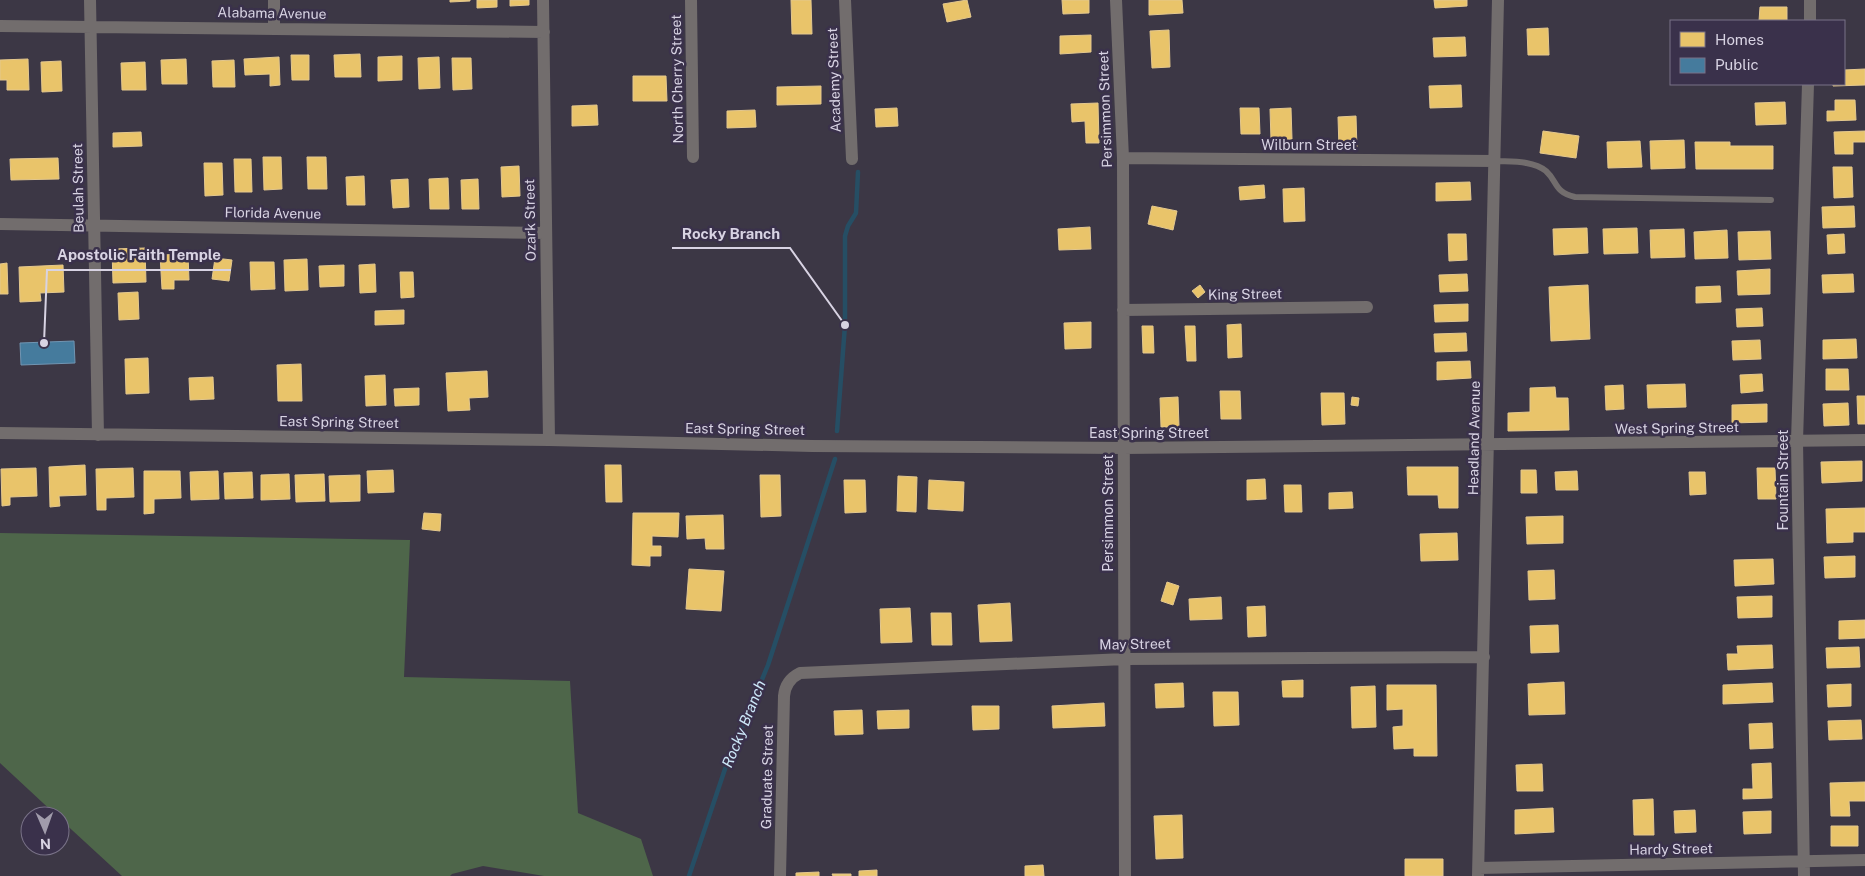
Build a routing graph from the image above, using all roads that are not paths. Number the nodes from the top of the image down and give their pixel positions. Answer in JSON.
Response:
{"nodes":[{"id":1,"x":90,"y":0,"type":"edge"},
{"id":2,"x":274,"y":0,"type":"edge"},
{"id":3,"x":543,"y":0,"type":"edge"},
{"id":4,"x":691,"y":0,"type":"edge"},
{"id":5,"x":845,"y":0,"type":"edge"},
{"id":6,"x":1116,"y":0,"type":"edge"},
{"id":7,"x":1498,"y":0,"type":"edge"},
{"id":8,"x":1810,"y":0,"type":"edge"},
{"id":9,"x":1810,"y":20,"type":"edge"},
{"id":10,"x":0,"y":26,"type":"edge"},
{"id":11,"x":91,"y":26,"type":"junction"},
{"id":12,"x":274,"y":28,"type":"junction"},
{"id":13,"x":544,"y":32,"type":"junction"},
{"id":14,"x":1808,"y":85,"type":"edge"},
{"id":15,"x":693,"y":157,"type":"dead end"},
{"id":16,"x":1123,"y":158,"type":"junction"},
{"id":17,"x":852,"y":159,"type":"dead end"},
{"id":18,"x":1495,"y":161,"type":"junction"},
{"id":19,"x":1771,"y":200,"type":"dead end"},
{"id":20,"x":0,"y":224,"type":"edge"},
{"id":21,"x":93,"y":224,"type":"junction"},
{"id":22,"x":545,"y":233,"type":"junction"},
{"id":23,"x":1367,"y":307,"type":"dead end"},
{"id":24,"x":1123,"y":310,"type":"junction"},
{"id":25,"x":0,"y":433,"type":"edge"},
{"id":26,"x":98,"y":435,"type":"junction"},
{"id":27,"x":549,"y":440,"type":"junction"},
{"id":28,"x":1865,"y":440,"type":"edge"},
{"id":29,"x":1797,"y":441,"type":"junction"},
{"id":30,"x":1488,"y":445,"type":"junction"},
{"id":31,"x":1123,"y":448,"type":"junction"},
{"id":32,"x":1484,"y":657,"type":"junction"},
{"id":33,"x":1125,"y":659,"type":"junction"},
{"id":34,"x":790,"y":680,"type":"joint"},
{"id":35,"x":1865,"y":860,"type":"edge"},
{"id":36,"x":1804,"y":861,"type":"junction"},
{"id":37,"x":1643,"y":870,"type":"edge"},
{"id":38,"x":1479,"y":872,"type":"edge"},
{"id":39,"x":780,"y":876,"type":"edge"},
{"id":40,"x":1125,"y":876,"type":"edge"},
{"id":41,"x":1804,"y":876,"type":"edge"}],
"edges":[{"from":1,"to":11,"type":"street","name":"Beulah Street"},
{"from":2,"to":12,"type":"street"},
{"from":3,"to":13,"type":"street","name":"Ozark Street"},
{"from":4,"to":15,"type":"street","name":"North Cherry Street"},
{"from":5,"to":17,"type":"street","name":"Academy Street"},
{"from":6,"to":16,"type":"street","name":"Persimmon Street"},
{"from":7,"to":18,"type":"street","name":"Headland Avenue"},
{"from":8,"to":9,"type":"street"},
{"from":10,"to":11,"type":"street","name":"Alabama Avenue"},
{"from":11,"to":12,"type":"street","name":"Alabama Avenue"},
{"from":11,"to":21,"type":"street","name":"Beulah Street"},
{"from":12,"to":13,"type":"street","name":"Alabama Avenue"},
{"from":13,"to":22,"type":"street","name":"Ozark Street"},
{"from":14,"to":29,"type":"street","name":"Fountain Street"},
{"from":16,"to":18,"type":"street","name":"Wilburn Street"},
{"from":16,"to":24,"type":"street","name":"Persimmon Street"},
{"from":18,"to":19,"type":"lane"},
{"from":18,"to":30,"type":"street","name":"Headland Avenue"},
{"from":20,"to":21,"type":"street","name":"Florida Avenue"},
{"from":21,"to":22,"type":"street","name":"Florida Avenue"},
{"from":21,"to":26,"type":"street","name":"Beulah Street"},
{"from":22,"to":27,"type":"street","name":"Ozark Street"},
{"from":23,"to":24,"type":"street","name":"King Street"},
{"from":24,"to":31,"type":"street","name":"Persimmon Street"},
{"from":25,"to":26,"type":"street","name":"East Spring Street"},
{"from":26,"to":27,"type":"street","name":"East Spring Street"},
{"from":27,"to":31,"type":"street","name":"East Spring Street"},
{"from":28,"to":29,"type":"street","name":"West Spring Street"},
{"from":29,"to":30,"type":"street","name":"West Spring Street"},
{"from":29,"to":36,"type":"street","name":"Fountain Street"},
{"from":30,"to":31,"type":"street","name":"East Spring Street"},
{"from":30,"to":32,"type":"street","name":"Headland Avenue"},
{"from":31,"to":33,"type":"street","name":"Persimmon Street"},
{"from":32,"to":33,"type":"street","name":"May Street"},
{"from":32,"to":38,"type":"street","name":"Headland Avenue"},
{"from":33,"to":34,"type":"street","name":"May Street"},
{"from":33,"to":40,"type":"street","name":"Persimmon Street"},
{"from":34,"to":39,"type":"street","name":"Graduate Street"},
{"from":35,"to":36,"type":"street","name":"Hardy Street"},
{"from":36,"to":37,"type":"street","name":"Hardy Street"},
{"from":36,"to":41,"type":"street","name":"Fountain Street"},
{"from":37,"to":38,"type":"street","name":"Hardy Street"}]}
